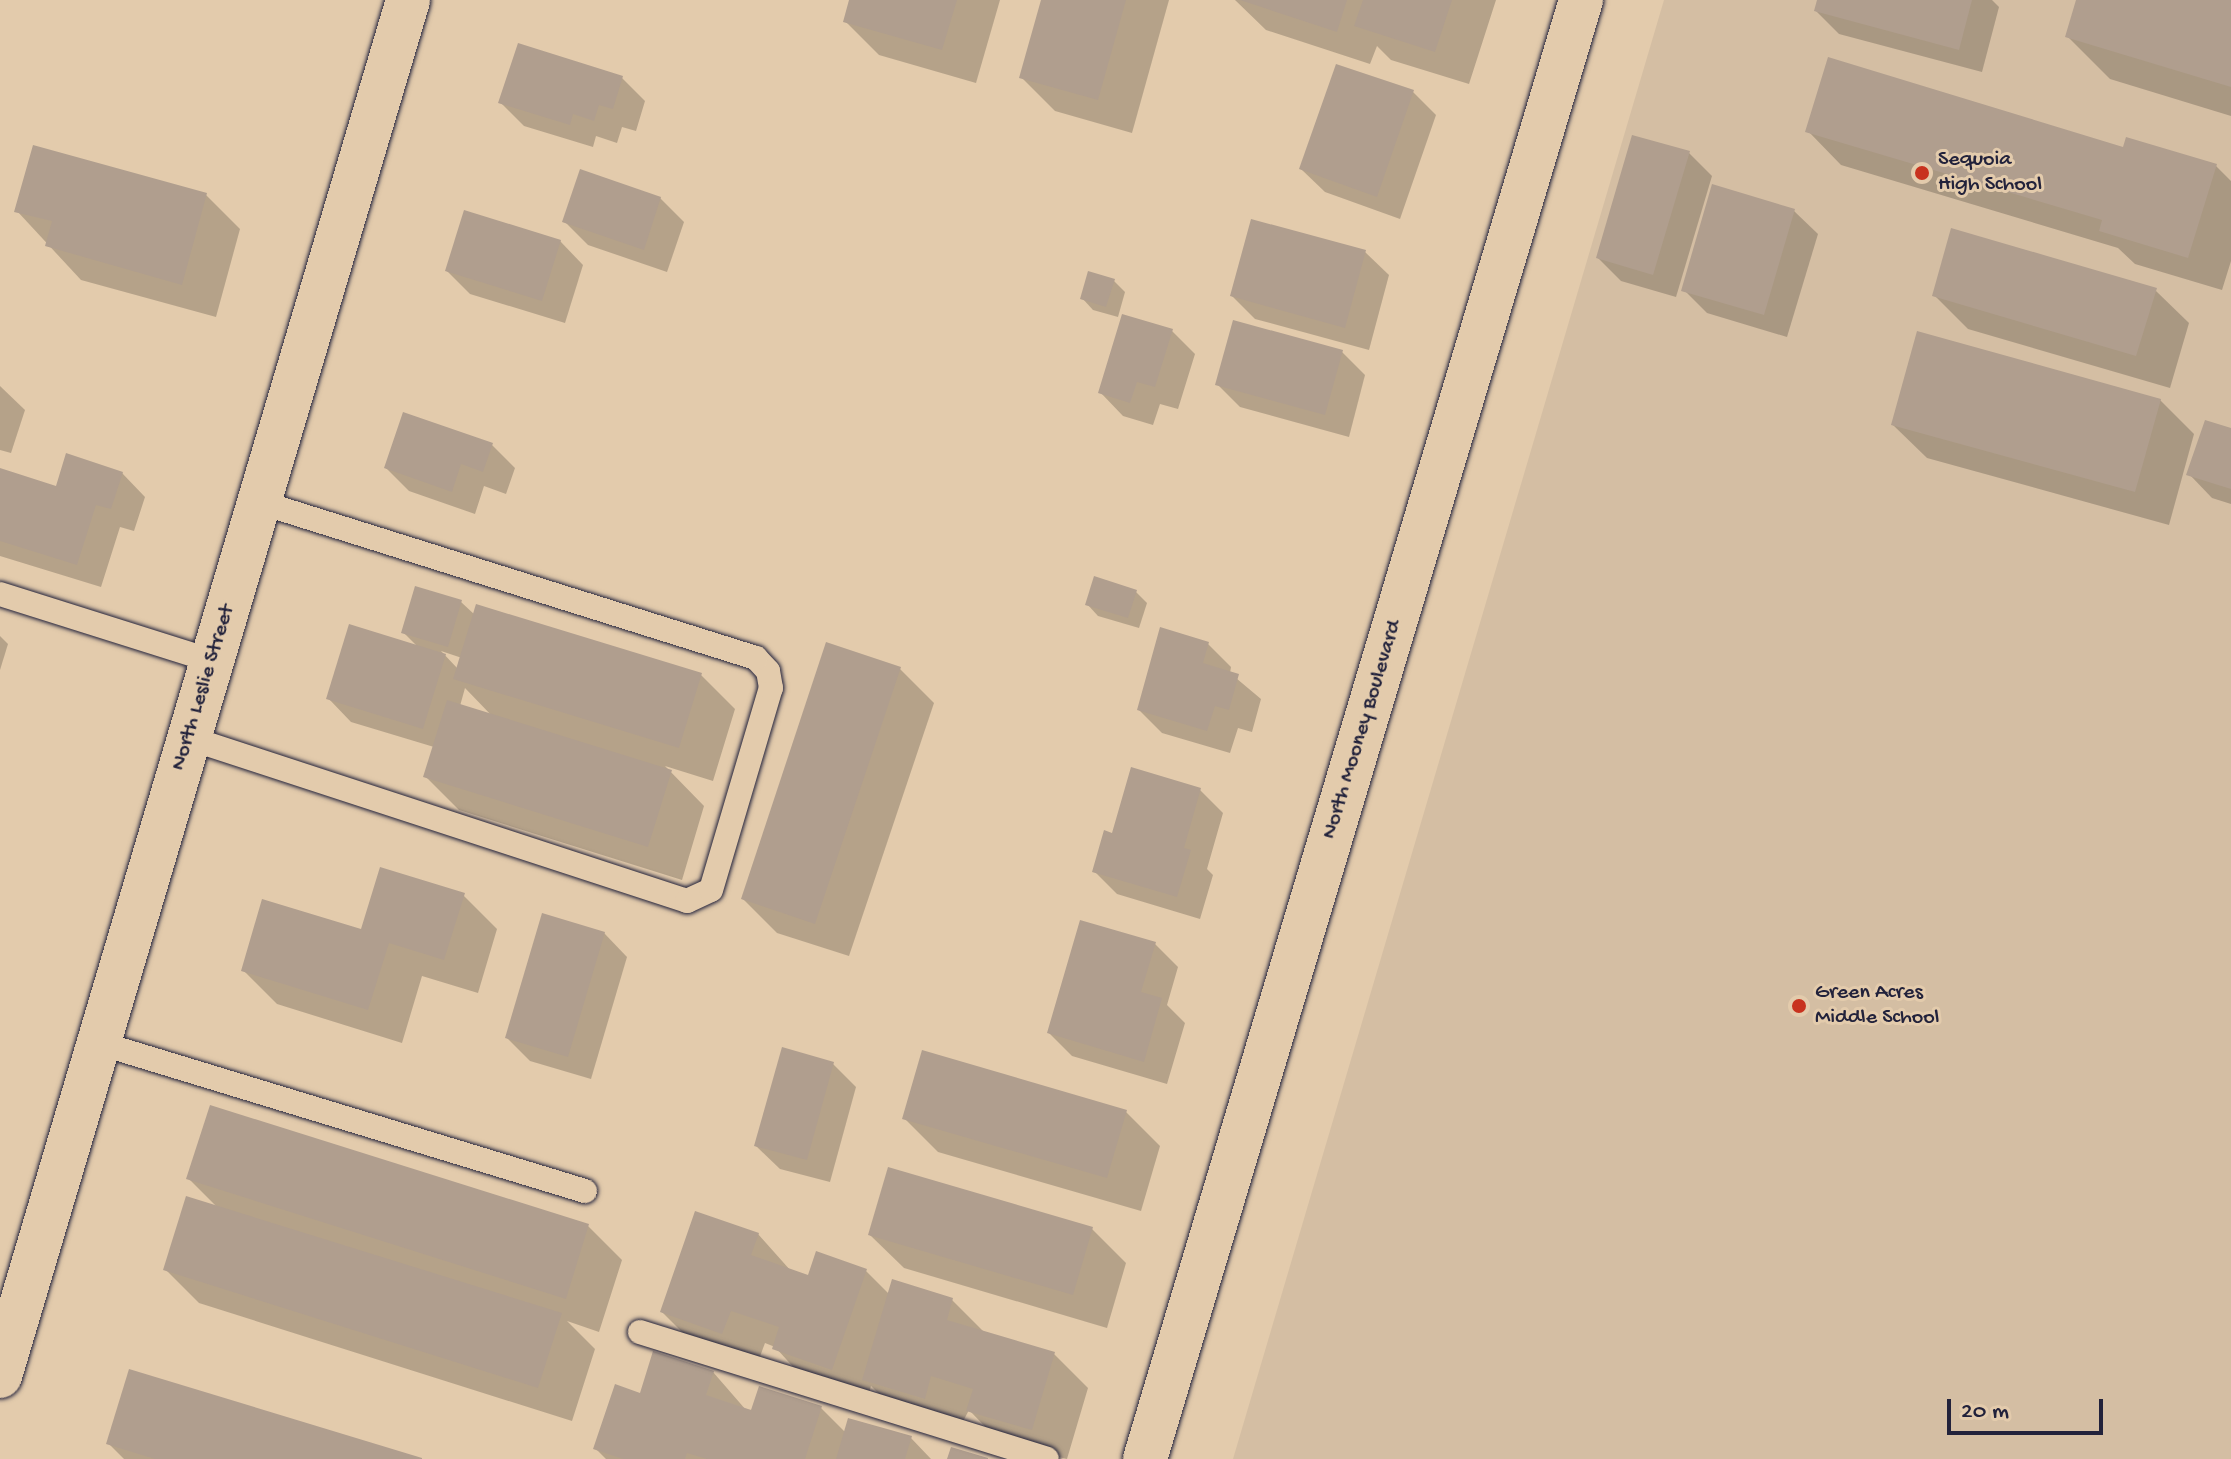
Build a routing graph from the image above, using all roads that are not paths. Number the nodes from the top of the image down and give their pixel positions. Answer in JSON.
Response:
{"nodes":[{"id":1,"x":408,"y":0,"type":"edge"},
{"id":2,"x":1581,"y":0,"type":"edge"},
{"id":3,"x":259,"y":502,"type":"junction"},
{"id":4,"x":0,"y":594,"type":"edge"},
{"id":5,"x":212,"y":661,"type":"junction"},
{"id":6,"x":189,"y":738,"type":"junction"},
{"id":7,"x":99,"y":1043,"type":"junction"},
{"id":8,"x":585,"y":1191,"type":"dead end"},
{"id":9,"x":14,"y":1276,"type":"edge"},
{"id":10,"x":640,"y":1332,"type":"dead end"},
{"id":11,"x":0,"y":1376,"type":"edge"},
{"id":12,"x":1047,"y":1459,"type":"edge"},
{"id":13,"x":1145,"y":1459,"type":"edge"}],
"edges":[{"from":1,"to":3,"type":"street","name":"North Leslie Street"},
{"from":2,"to":13,"type":"street","name":"North Mooney Boulevard"},
{"from":3,"to":5,"type":"street","name":"North Leslie Street"},
{"from":3,"to":6,"type":"lane"},
{"from":4,"to":5,"type":"lane"},
{"from":5,"to":6,"type":"street","name":"North Leslie Street"},
{"from":6,"to":7,"type":"street","name":"North Leslie Street"},
{"from":7,"to":8,"type":"lane"},
{"from":7,"to":9,"type":"street","name":"North Leslie Street"},
{"from":9,"to":11,"type":"street","name":"North Leslie Street"},
{"from":10,"to":12,"type":"lane"}]}
